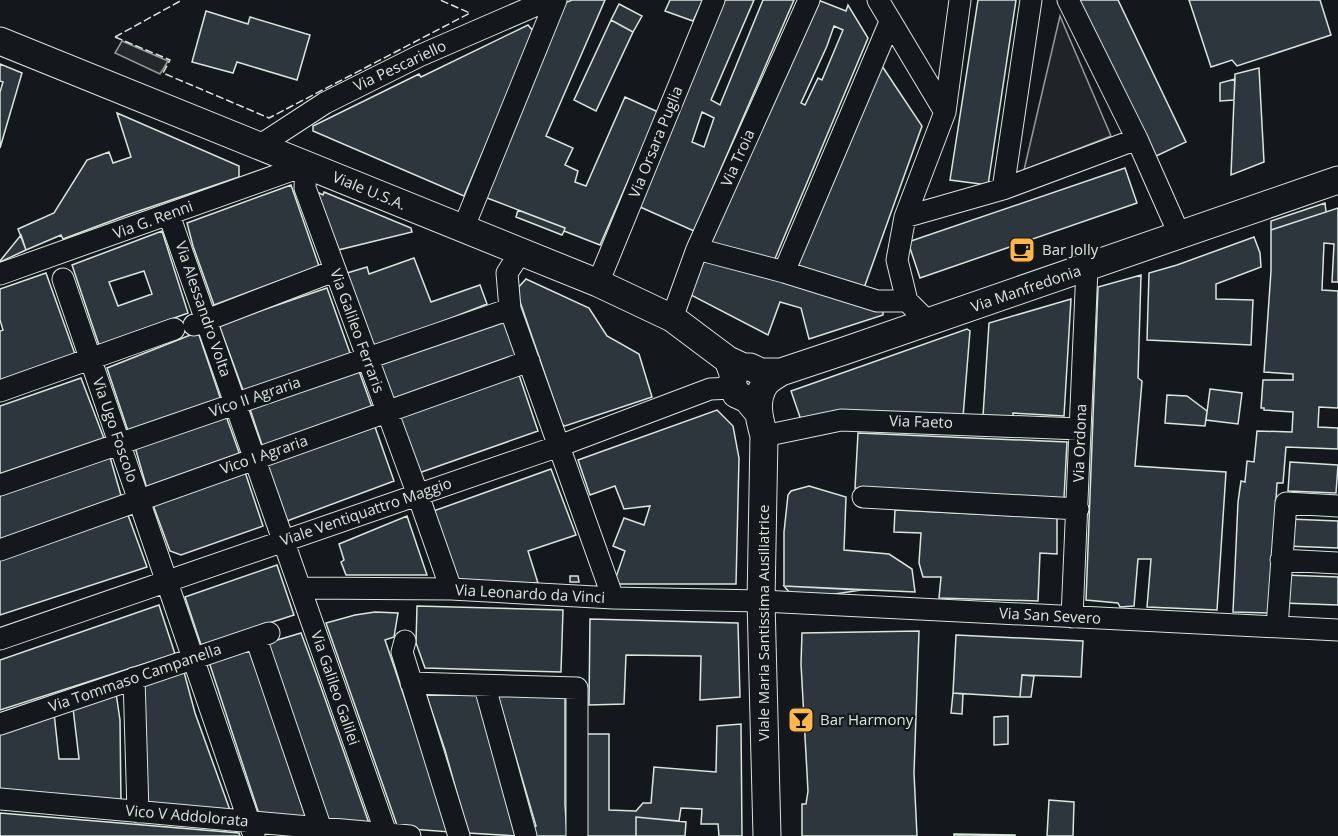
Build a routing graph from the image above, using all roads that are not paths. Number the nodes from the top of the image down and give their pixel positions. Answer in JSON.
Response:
{"nodes":[{"id":1,"x":549,"y":0,"type":"edge"},
{"id":2,"x":556,"y":0,"type":"edge"},
{"id":3,"x":714,"y":0,"type":"edge"},
{"id":4,"x":809,"y":0,"type":"edge"},
{"id":5,"x":878,"y":0,"type":"edge"},
{"id":6,"x":960,"y":0,"type":"edge"},
{"id":7,"x":1031,"y":0,"type":"edge"},
{"id":8,"x":1068,"y":0,"type":"edge"},
{"id":9,"x":890,"y":22,"type":"junction"},
{"id":10,"x":0,"y":41,"type":"edge"},
{"id":11,"x":945,"y":112,"type":"junction"},
{"id":12,"x":1137,"y":139,"type":"junction"},
{"id":13,"x":259,"y":146,"type":"junction"},
{"id":14,"x":306,"y":165,"type":"junction"},
{"id":15,"x":1338,"y":180,"type":"edge"},
{"id":16,"x":1003,"y":189,"type":"junction"},
{"id":17,"x":169,"y":214,"type":"junction"},
{"id":18,"x":905,"y":217,"type":"junction"},
{"id":19,"x":463,"y":229,"type":"junction"},
{"id":20,"x":1180,"y":236,"type":"junction"},
{"id":21,"x":697,"y":249,"type":"junction"},
{"id":22,"x":520,"y":253,"type":"junction"},
{"id":23,"x":1087,"y":268,"type":"junction"},
{"id":24,"x":334,"y":271,"type":"junction"},
{"id":25,"x":784,"y":272,"type":"junction"},
{"id":26,"x":0,"y":274,"type":"edge"},
{"id":27,"x":63,"y":279,"type":"dead end"},
{"id":28,"x":598,"y":283,"type":"junction"},
{"id":29,"x":907,"y":301,"type":"junction"},
{"id":30,"x":510,"y":309,"type":"junction"},
{"id":31,"x":672,"y":318,"type":"junction"},
{"id":32,"x":928,"y":322,"type":"junction"},
{"id":33,"x":192,"y":325,"type":"junction"},
{"id":34,"x":90,"y":358,"type":"junction"},
{"id":35,"x":367,"y":358,"type":"junction"},
{"id":36,"x":529,"y":361,"type":"junction"},
{"id":37,"x":752,"y":387,"type":"junction"},
{"id":38,"x":0,"y":391,"type":"edge"},
{"id":39,"x":236,"y":404,"type":"junction"},
{"id":40,"x":387,"y":412,"type":"junction"},
{"id":41,"x":1080,"y":429,"type":"junction"},
{"id":42,"x":120,"y":444,"type":"junction"},
{"id":43,"x":559,"y":446,"type":"junction"},
{"id":44,"x":254,"y":459,"type":"junction"},
{"id":45,"x":0,"y":485,"type":"edge"},
{"id":46,"x":418,"y":495,"type":"junction"},
{"id":47,"x":863,"y":497,"type":"dead end"},
{"id":48,"x":139,"y":499,"type":"junction"},
{"id":49,"x":1338,"y":506,"type":"edge"},
{"id":50,"x":1078,"y":509,"type":"junction"},
{"id":51,"x":283,"y":541,"type":"junction"},
{"id":52,"x":0,"y":550,"type":"edge"},
{"id":53,"x":1281,"y":560,"type":"junction"},
{"id":54,"x":1338,"y":563,"type":"edge"},
{"id":55,"x":167,"y":580,"type":"junction"},
{"id":56,"x":300,"y":588,"type":"junction"},
{"id":57,"x":451,"y":589,"type":"junction"},
{"id":58,"x":613,"y":598,"type":"junction"},
{"id":59,"x":761,"y":602,"type":"junction"},
{"id":60,"x":1071,"y":617,"type":"junction"},
{"id":61,"x":1277,"y":627,"type":"junction"},
{"id":62,"x":1338,"y":630,"type":"edge"},
{"id":63,"x":0,"y":639,"type":"edge"},
{"id":64,"x":405,"y":641,"type":"dead end"},
{"id":65,"x":193,"y":658,"type":"junction"},
{"id":66,"x":134,"y":678,"type":"junction"},
{"id":67,"x":411,"y":683,"type":"junction"},
{"id":68,"x":485,"y":687,"type":"junction"},
{"id":69,"x":0,"y":724,"type":"edge"},
{"id":70,"x":0,"y":799,"type":"edge"},
{"id":71,"x":138,"y":812,"type":"junction"},
{"id":72,"x":252,"y":829,"type":"edge"},
{"id":73,"x":321,"y":829,"type":"junction"},
{"id":74,"x":386,"y":835,"type":"edge"},
{"id":75,"x":410,"y":836,"type":"edge"},
{"id":76,"x":459,"y":836,"type":"edge"},
{"id":77,"x":526,"y":836,"type":"edge"},
{"id":78,"x":577,"y":836,"type":"edge"},
{"id":79,"x":767,"y":836,"type":"edge"}],
"edges":[{"from":1,"to":13,"type":"street","name":"Via Pescariello"},
{"from":2,"to":19,"type":"street"},
{"from":3,"to":28,"type":"street","name":"Via Orsara Puglia"},
{"from":4,"to":21,"type":"street","name":"Via Troia"},
{"from":5,"to":9,"type":"street"},
{"from":6,"to":11,"type":"street"},
{"from":7,"to":16,"type":"street"},
{"from":8,"to":12,"type":"street"},
{"from":9,"to":11,"type":"street"},
{"from":9,"to":25,"type":"street"},
{"from":10,"to":13,"type":"main road","name":"Viale U.S.A."},
{"from":11,"to":18,"type":"street"},
{"from":12,"to":16,"type":"street"},
{"from":12,"to":20,"type":"street"},
{"from":13,"to":14,"type":"main road","name":"Viale U.S.A."},
{"from":14,"to":17,"type":"street","name":"Via G. Renni"},
{"from":14,"to":19,"type":"main road","name":"Viale U.S.A."},
{"from":14,"to":24,"type":"street","name":"Via Galileo Ferraris"},
{"from":15,"to":20,"type":"main road","name":"Via Manfredonia"},
{"from":16,"to":18,"type":"street"},
{"from":17,"to":26,"type":"street","name":"Via G. Renni"},
{"from":17,"to":33,"type":"street","name":"Via Alessandro Volta"},
{"from":18,"to":29,"type":"street"},
{"from":19,"to":22,"type":"main road","name":"Viale U.S.A."},
{"from":20,"to":23,"type":"main road","name":"Via Manfredonia"},
{"from":21,"to":25,"type":"street"},
{"from":21,"to":31,"type":"street","name":"Via Troia"},
{"from":22,"to":28,"type":"main road","name":"Viale U.S.A."},
{"from":22,"to":30,"type":"street"},
{"from":23,"to":32,"type":"main road","name":"Via Manfredonia"},
{"from":23,"to":41,"type":"street","name":"Via Ordona"},
{"from":24,"to":33,"type":"street"},
{"from":24,"to":35,"type":"street","name":"Via Galileo Ferraris"},
{"from":25,"to":29,"type":"street"},
{"from":27,"to":34,"type":"street","name":"Via Ugo Foscolo"},
{"from":28,"to":31,"type":"main road","name":"Viale U.S.A."},
{"from":29,"to":32,"type":"street"},
{"from":30,"to":35,"type":"street","name":"Vico II Agraria"},
{"from":30,"to":36,"type":"street"},
{"from":31,"to":37,"type":"main road","name":"Viale U.S.A."},
{"from":32,"to":37,"type":"main road","name":"Via Manfredonia"},
{"from":33,"to":34,"type":"street"},
{"from":33,"to":39,"type":"street","name":"Via Alessandro Volta"},
{"from":34,"to":38,"type":"street"},
{"from":34,"to":42,"type":"street","name":"Via Ugo Foscolo"},
{"from":35,"to":39,"type":"street","name":"Vico II Agraria"},
{"from":35,"to":40,"type":"street","name":"Via Galileo Ferraris"},
{"from":36,"to":40,"type":"street","name":"Vico I Agraria"},
{"from":36,"to":43,"type":"street"},
{"from":37,"to":41,"type":"street","name":"Via Faeto"},
{"from":37,"to":43,"type":"street","name":"Viale Ventiquattro Maggio"},
{"from":37,"to":59,"type":"main road","name":"Viale Maria Santissima Ausiliatrice"},
{"from":39,"to":42,"type":"street","name":"Vico II Agraria"},
{"from":39,"to":44,"type":"street","name":"Via Alessandro Volta"},
{"from":40,"to":44,"type":"street","name":"Vico I Agraria"},
{"from":40,"to":46,"type":"street","name":"Via Galileo Ferraris"},
{"from":41,"to":50,"type":"street","name":"Via Ordona"},
{"from":42,"to":45,"type":"street","name":"Vico II Agraria"},
{"from":42,"to":48,"type":"street","name":"Via Ugo Foscolo"},
{"from":43,"to":46,"type":"street","name":"Viale Ventiquattro Maggio"},
{"from":43,"to":58,"type":"street"},
{"from":44,"to":48,"type":"street","name":"Vico I Agraria"},
{"from":44,"to":51,"type":"street","name":"Via Alessandro Volta"},
{"from":46,"to":51,"type":"street","name":"Viale Ventiquattro Maggio"},
{"from":46,"to":57,"type":"street","name":"Via Galileo Ferraris"},
{"from":47,"to":50,"type":"street"},
{"from":48,"to":52,"type":"street","name":"Vico I Agraria"},
{"from":48,"to":55,"type":"street","name":"Via Ugo Foscolo"},
{"from":49,"to":53,"type":"street"},
{"from":50,"to":60,"type":"street","name":"Via Ordona"},
{"from":51,"to":55,"type":"street","name":"Viale Ventiquattro Maggio"},
{"from":51,"to":56,"type":"street","name":"Via Galileo Galilei"},
{"from":53,"to":54,"type":"street"},
{"from":53,"to":61,"type":"street"},
{"from":55,"to":63,"type":"street","name":"Viale Ventiquattro Maggio"},
{"from":55,"to":65,"type":"street","name":"Via Ugo Foscolo"},
{"from":56,"to":57,"type":"street","name":"Via Leonardo da Vinci"},
{"from":56,"to":74,"type":"street","name":"Via Galileo Galilei"},
{"from":57,"to":58,"type":"street","name":"Via Leonardo da Vinci"},
{"from":58,"to":59,"type":"street","name":"Via Leonardo da Vinci"},
{"from":59,"to":60,"type":"street","name":"Via San Severo"},
{"from":59,"to":79,"type":"main road","name":"Viale Maria Santissima Ausiliatrice"},
{"from":60,"to":61,"type":"street","name":"Via San Severo"},
{"from":61,"to":62,"type":"street","name":"Via San Severo"},
{"from":64,"to":67,"type":"street"},
{"from":65,"to":66,"type":"street","name":"Via Tommaso Campanella"},
{"from":65,"to":72,"type":"street","name":"Via Ugo Foscolo"},
{"from":65,"to":73,"type":"street","name":"Via Tommaso Campanella"},
{"from":66,"to":69,"type":"street","name":"Via Tommaso Campanella"},
{"from":66,"to":71,"type":"street"},
{"from":67,"to":68,"type":"street"},
{"from":67,"to":76,"type":"street"},
{"from":68,"to":77,"type":"street"},
{"from":68,"to":78,"type":"street"},
{"from":70,"to":71,"type":"street","name":"Vico V Addolorata"},
{"from":71,"to":72,"type":"street","name":"Vico V Addolorata"},
{"from":72,"to":73,"type":"street","name":"Vico V Addolorata"},
{"from":73,"to":74,"type":"street","name":"Vico V Addolorata"},
{"from":74,"to":75,"type":"street","name":"Vico V Addolorata"}]}
